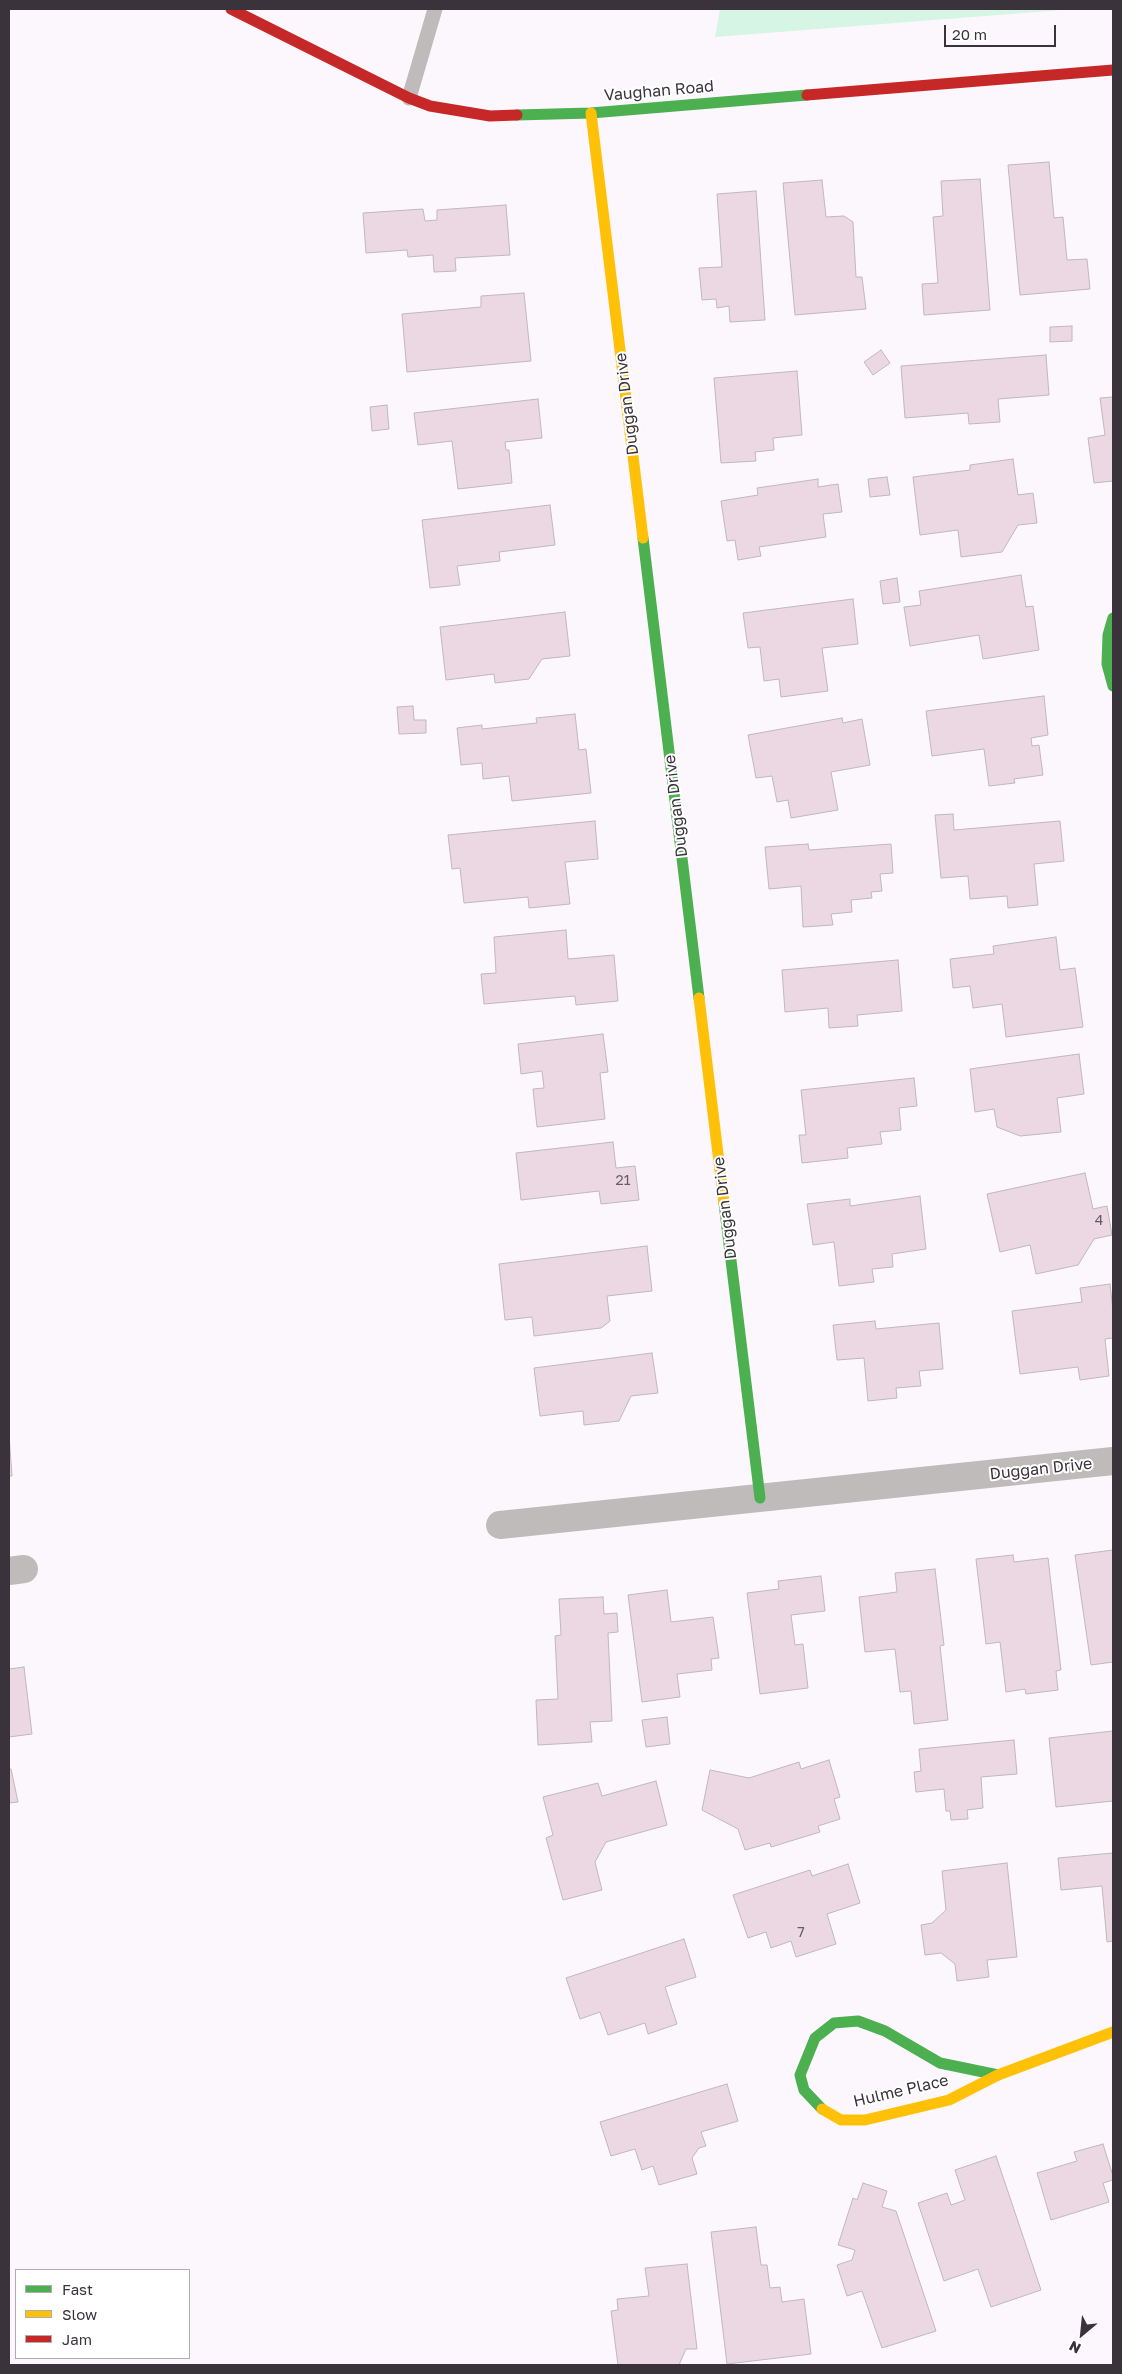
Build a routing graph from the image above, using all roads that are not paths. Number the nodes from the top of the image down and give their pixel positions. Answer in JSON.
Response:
{"nodes":[{"id":1,"x":230,"y":9,"type":"edge"},
{"id":2,"x":435,"y":9,"type":"edge"},
{"id":3,"x":1113,"y":70,"type":"edge"},
{"id":4,"x":408,"y":98,"type":"junction"},
{"id":5,"x":591,"y":114,"type":"junction"},
{"id":6,"x":1113,"y":618,"type":"edge"},
{"id":7,"x":1113,"y":686,"type":"edge"},
{"id":8,"x":1113,"y":1461,"type":"edge"},
{"id":9,"x":760,"y":1498,"type":"junction"},
{"id":10,"x":500,"y":1525,"type":"dead end"},
{"id":11,"x":1113,"y":2032,"type":"edge"},
{"id":12,"x":998,"y":2075,"type":"junction"}],
"edges":[{"from":1,"to":4,"type":"street","name":"Vaughan Road"},
{"from":2,"to":4,"type":"lane"},
{"from":3,"to":5,"type":"street","name":"Vaughan Road"},
{"from":4,"to":5,"type":"street","name":"Vaughan Road"},
{"from":5,"to":9,"type":"street","name":"Duggan Drive"},
{"from":6,"to":7,"type":"street"},
{"from":8,"to":9,"type":"street","name":"Duggan Drive"},
{"from":9,"to":10,"type":"street","name":"Duggan Drive"},
{"from":11,"to":12,"type":"street","name":"Hulme Place"},
{"from":12,"to":12,"type":"street","name":"Hulme Place"}]}
